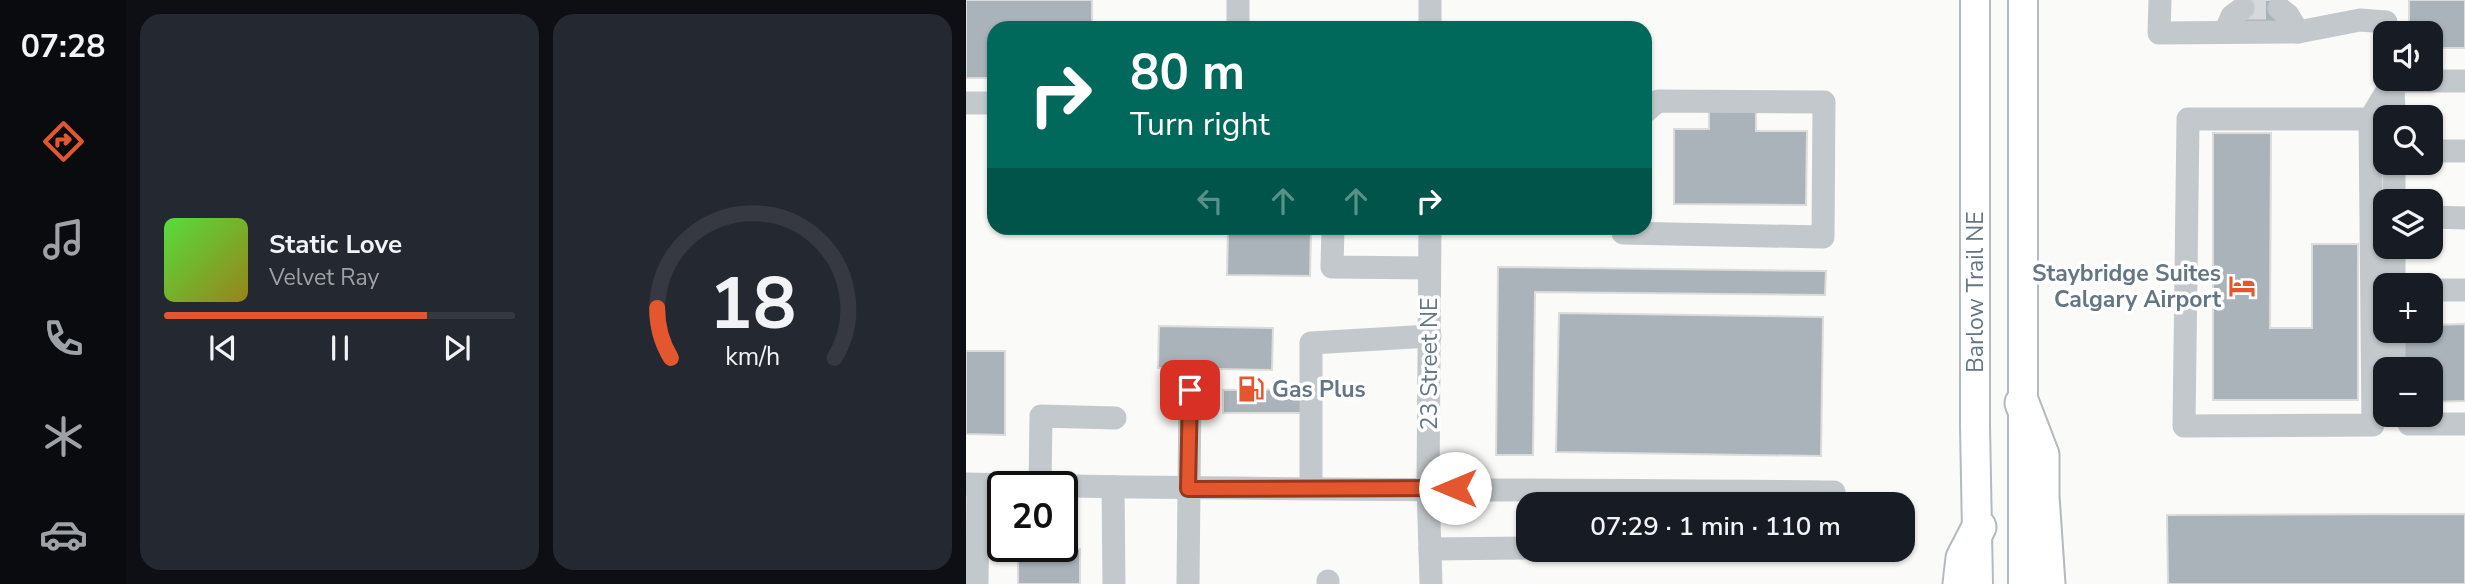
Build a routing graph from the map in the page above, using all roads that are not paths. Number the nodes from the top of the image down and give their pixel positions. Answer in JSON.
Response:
{"nodes":[{"id":1,"x":1238,"y":0,"type":"edge"},
{"id":2,"x":1430,"y":0,"type":"edge"},
{"id":3,"x":1975,"y":0,"type":"edge"},
{"id":4,"x":2023,"y":0,"type":"edge"},
{"id":5,"x":2160,"y":0,"type":"edge"},
{"id":6,"x":2243,"y":8,"type":"dead end"},
{"id":7,"x":2279,"y":8,"type":"dead end"},
{"id":8,"x":2386,"y":18,"type":"edge"},
{"id":9,"x":1238,"y":21,"type":"edge"},
{"id":10,"x":1430,"y":21,"type":"edge"},
{"id":11,"x":2225,"y":32,"type":"junction"},
{"id":12,"x":2298,"y":32,"type":"junction"},
{"id":13,"x":2443,"y":80,"type":"edge"},
{"id":14,"x":2465,"y":80,"type":"edge"},
{"id":15,"x":2387,"y":91,"type":"edge"},
{"id":16,"x":966,"y":103,"type":"edge"},
{"id":17,"x":987,"y":103,"type":"edge"},
{"id":18,"x":1652,"y":106,"type":"edge"},
{"id":19,"x":2370,"y":119,"type":"junction"},
{"id":20,"x":2443,"y":151,"type":"edge"},
{"id":21,"x":2465,"y":151,"type":"edge"},
{"id":22,"x":2443,"y":217,"type":"edge"},
{"id":23,"x":2465,"y":218,"type":"edge"},
{"id":24,"x":1652,"y":234,"type":"edge"},
{"id":25,"x":1333,"y":235,"type":"edge"},
{"id":26,"x":1430,"y":235,"type":"edge"},
{"id":27,"x":1429,"y":268,"type":"junction"},
{"id":28,"x":2443,"y":290,"type":"edge"},
{"id":29,"x":2465,"y":290,"type":"edge"},
{"id":30,"x":1430,"y":336,"type":"junction"},
{"id":31,"x":1190,"y":390,"type":"dead end"},
{"id":32,"x":2022,"y":403,"type":"junction"},
{"id":33,"x":1115,"y":418,"type":"dead end"},
{"id":34,"x":2443,"y":424,"type":"edge"},
{"id":35,"x":2465,"y":424,"type":"edge"},
{"id":36,"x":1040,"y":471,"type":"edge"},
{"id":37,"x":972,"y":485,"type":"edge"},
{"id":38,"x":1078,"y":487,"type":"edge"},
{"id":39,"x":1113,"y":487,"type":"junction"},
{"id":40,"x":1311,"y":488,"type":"junction"},
{"id":41,"x":1428,"y":488,"type":"junction"},
{"id":42,"x":1188,"y":489,"type":"junction"},
{"id":43,"x":1834,"y":492,"type":"dead end"},
{"id":44,"x":1979,"y":527,"type":"junction"},
{"id":45,"x":1516,"y":548,"type":"edge"},
{"id":46,"x":1430,"y":549,"type":"junction"},
{"id":47,"x":977,"y":584,"type":"edge"},
{"id":48,"x":1114,"y":584,"type":"edge"},
{"id":49,"x":1188,"y":584,"type":"edge"},
{"id":50,"x":1431,"y":584,"type":"edge"},
{"id":51,"x":1960,"y":584,"type":"edge"},
{"id":52,"x":1978,"y":584,"type":"edge"},
{"id":53,"x":2023,"y":584,"type":"edge"},
{"id":54,"x":2048,"y":584,"type":"edge"}],
"edges":[{"from":1,"to":9,"type":"street"},
{"from":2,"to":10,"type":"street"},
{"from":3,"to":44,"type":"main road","name":"Barlow Trail NE"},
{"from":4,"to":32,"type":"main road","name":"Barlow Trail NE"},
{"from":5,"to":11,"type":"street"},
{"from":6,"to":11,"type":"street"},
{"from":7,"to":12,"type":"street"},
{"from":8,"to":12,"type":"street"},
{"from":11,"to":12,"type":"street"},
{"from":13,"to":14,"type":"street"},
{"from":15,"to":19,"type":"street"},
{"from":16,"to":17,"type":"street"},
{"from":18,"to":24,"type":"street"},
{"from":19,"to":19,"type":"street"},
{"from":20,"to":21,"type":"street"},
{"from":22,"to":23,"type":"street"},
{"from":25,"to":27,"type":"street"},
{"from":26,"to":27,"type":"street","name":"23 Street NE"},
{"from":27,"to":30,"type":"street","name":"23 Street NE"},
{"from":28,"to":29,"type":"street"},
{"from":30,"to":40,"type":"street"},
{"from":30,"to":41,"type":"street","name":"23 Street NE"},
{"from":31,"to":42,"type":"street"},
{"from":32,"to":53,"type":"main road","name":"Barlow Trail NE"},
{"from":32,"to":54,"type":"highway"},
{"from":33,"to":36,"type":"street"},
{"from":34,"to":35,"type":"street"},
{"from":37,"to":47,"type":"street"},
{"from":38,"to":39,"type":"street"},
{"from":39,"to":42,"type":"street"},
{"from":39,"to":48,"type":"street"},
{"from":40,"to":41,"type":"street"},
{"from":40,"to":42,"type":"street"},
{"from":41,"to":43,"type":"street"},
{"from":41,"to":46,"type":"street","name":"23 Street NE"},
{"from":42,"to":49,"type":"street"},
{"from":44,"to":51,"type":"highway"},
{"from":44,"to":52,"type":"main road","name":"Barlow Trail NE"},
{"from":45,"to":46,"type":"street"},
{"from":46,"to":50,"type":"street","name":"23 Street NE"}]}
